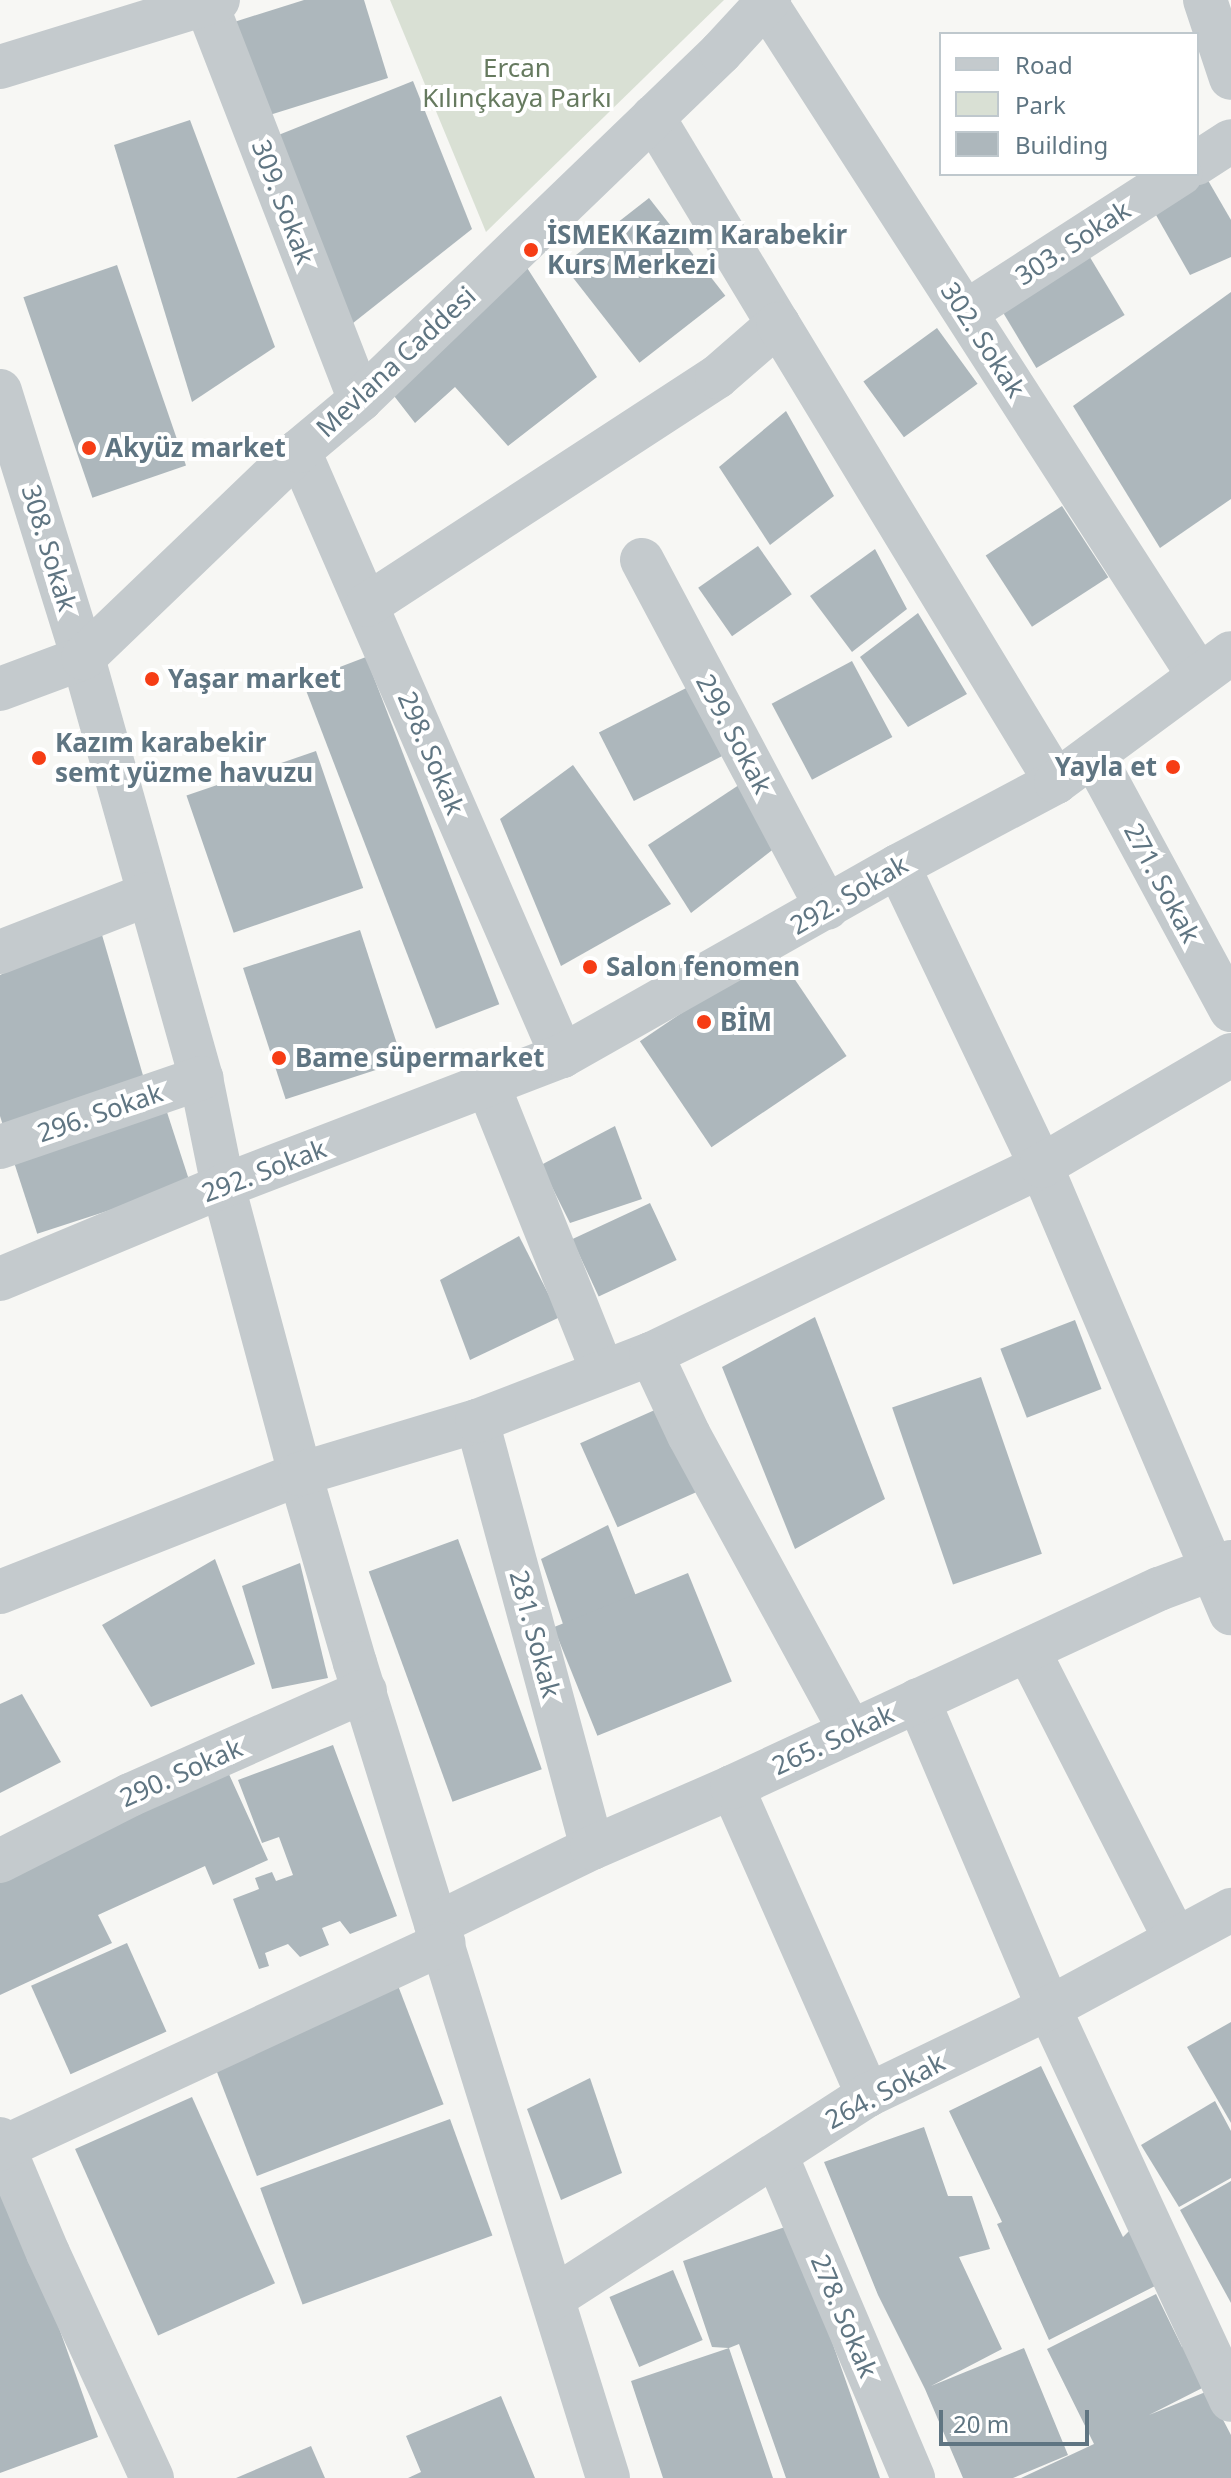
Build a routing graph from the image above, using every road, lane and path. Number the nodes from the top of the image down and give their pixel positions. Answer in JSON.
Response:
{"nodes":[{"id":1,"x":1205,"y":0,"type":"edge"},
{"id":2,"x":212,"y":2,"type":"edge"},
{"id":3,"x":768,"y":2,"type":"edge"},
{"id":4,"x":0,"y":67,"type":"edge"},
{"id":5,"x":1231,"y":78,"type":"edge"},
{"id":6,"x":653,"y":117,"type":"junction"},
{"id":7,"x":1231,"y":141,"type":"edge"},
{"id":8,"x":1199,"y":162,"type":"edge"},
{"id":9,"x":1177,"y":176,"type":"edge"},
{"id":10,"x":966,"y":312,"type":"junction"},
{"id":11,"x":778,"y":324,"type":"junction"},
{"id":12,"x":0,"y":391,"type":"edge"},
{"id":13,"x":360,"y":400,"type":"junction"},
{"id":14,"x":299,"y":451,"type":"junction"},
{"id":15,"x":642,"y":560,"type":"dead end"},
{"id":16,"x":367,"y":605,"type":"junction"},
{"id":17,"x":83,"y":658,"type":"junction"},
{"id":18,"x":1215,"y":664,"type":"edge"},
{"id":19,"x":0,"y":689,"type":"edge"},
{"id":20,"x":1093,"y":755,"type":"junction"},
{"id":21,"x":1056,"y":782,"type":"junction"},
{"id":22,"x":898,"y":866,"type":"junction"},
{"id":23,"x":149,"y":894,"type":"junction"},
{"id":24,"x":827,"y":908,"type":"junction"},
{"id":25,"x":0,"y":952,"type":"edge"},
{"id":26,"x":1231,"y":1010,"type":"edge"},
{"id":27,"x":1231,"y":1055,"type":"edge"},
{"id":28,"x":562,"y":1056,"type":"junction"},
{"id":29,"x":201,"y":1078,"type":"junction"},
{"id":30,"x":488,"y":1085,"type":"junction"},
{"id":31,"x":0,"y":1147,"type":"edge"},
{"id":32,"x":1041,"y":1166,"type":"junction"},
{"id":33,"x":223,"y":1186,"type":"junction"},
{"id":34,"x":0,"y":1279,"type":"edge"},
{"id":35,"x":651,"y":1354,"type":"junction"},
{"id":36,"x":603,"y":1372,"type":"junction"},
{"id":37,"x":477,"y":1421,"type":"junction"},
{"id":38,"x":300,"y":1474,"type":"junction"},
{"id":39,"x":1222,"y":1566,"type":"edge"},
{"id":40,"x":0,"y":1592,"type":"edge"},
{"id":41,"x":1231,"y":1613,"type":"edge"},
{"id":42,"x":1028,"y":1650,"type":"junction"},
{"id":43,"x":365,"y":1691,"type":"junction"},
{"id":44,"x":918,"y":1700,"type":"junction"},
{"id":45,"x":851,"y":1732,"type":"junction"},
{"id":46,"x":732,"y":1787,"type":"junction"},
{"id":47,"x":592,"y":1848,"type":"junction"},
{"id":48,"x":0,"y":1861,"type":"edge"},
{"id":49,"x":1229,"y":1915,"type":"edge"},
{"id":50,"x":440,"y":1934,"type":"junction"},
{"id":51,"x":1175,"y":1939,"type":"junction"},
{"id":52,"x":1049,"y":2008,"type":"junction"},
{"id":53,"x":868,"y":2095,"type":"junction"},
{"id":54,"x":1,"y":2145,"type":"edge"},
{"id":55,"x":776,"y":2155,"type":"junction"},
{"id":56,"x":553,"y":2298,"type":"junction"},
{"id":57,"x":1231,"y":2400,"type":"edge"},
{"id":58,"x":152,"y":2478,"type":"edge"},
{"id":59,"x":608,"y":2478,"type":"edge"},
{"id":60,"x":913,"y":2478,"type":"edge"}],
"edges":[{"from":1,"to":5,"type":"street"},
{"from":2,"to":4,"type":"street"},
{"from":2,"to":13,"type":"street","name":"309. Sokak"},
{"from":3,"to":6,"type":"street","name":"Mevlana Caddesi"},
{"from":3,"to":10,"type":"street","name":"302. Sokak"},
{"from":6,"to":11,"type":"street"},
{"from":6,"to":13,"type":"street","name":"Mevlana Caddesi"},
{"from":7,"to":8,"type":"street"},
{"from":9,"to":10,"type":"street","name":"303. Sokak"},
{"from":10,"to":18,"type":"street","name":"302. Sokak"},
{"from":11,"to":16,"type":"street"},
{"from":11,"to":21,"type":"street"},
{"from":12,"to":17,"type":"street","name":"308. Sokak"},
{"from":13,"to":14,"type":"street","name":"Mevlana Caddesi"},
{"from":14,"to":16,"type":"street","name":"298. Sokak"},
{"from":14,"to":17,"type":"street","name":"Mevlana Caddesi"},
{"from":15,"to":24,"type":"street","name":"299. Sokak"},
{"from":16,"to":28,"type":"street","name":"298. Sokak"},
{"from":17,"to":19,"type":"street","name":"Mevlana Caddesi"},
{"from":17,"to":23,"type":"street","name":"308. Sokak"},
{"from":18,"to":20,"type":"street","name":"292. Sokak"},
{"from":20,"to":21,"type":"street","name":"292. Sokak"},
{"from":20,"to":26,"type":"street","name":"271. Sokak"},
{"from":21,"to":22,"type":"street","name":"292. Sokak"},
{"from":22,"to":24,"type":"street","name":"292. Sokak"},
{"from":22,"to":32,"type":"street"},
{"from":23,"to":25,"type":"street"},
{"from":23,"to":29,"type":"street","name":"308. Sokak"},
{"from":24,"to":28,"type":"street","name":"292. Sokak"},
{"from":27,"to":32,"type":"street"},
{"from":28,"to":30,"type":"street","name":"292. Sokak"},
{"from":29,"to":31,"type":"street","name":"296. Sokak"},
{"from":29,"to":33,"type":"street","name":"308. Sokak"},
{"from":30,"to":33,"type":"street","name":"292. Sokak"},
{"from":30,"to":36,"type":"street"},
{"from":32,"to":35,"type":"street"},
{"from":32,"to":39,"type":"street"},
{"from":33,"to":34,"type":"street","name":"292. Sokak"},
{"from":33,"to":38,"type":"street","name":"308. Sokak"},
{"from":35,"to":36,"type":"street"},
{"from":35,"to":45,"type":"street"},
{"from":36,"to":37,"type":"street"},
{"from":37,"to":38,"type":"street"},
{"from":37,"to":47,"type":"street","name":"281. Sokak"},
{"from":38,"to":40,"type":"street"},
{"from":38,"to":43,"type":"street","name":"308. Sokak"},
{"from":39,"to":41,"type":"street"},
{"from":39,"to":42,"type":"street","name":"265. Sokak"},
{"from":42,"to":44,"type":"street","name":"265. Sokak"},
{"from":42,"to":51,"type":"street"},
{"from":43,"to":48,"type":"street","name":"290. Sokak"},
{"from":43,"to":50,"type":"street","name":"308. Sokak"},
{"from":44,"to":45,"type":"street","name":"265. Sokak"},
{"from":44,"to":52,"type":"street"},
{"from":45,"to":46,"type":"street","name":"265. Sokak"},
{"from":46,"to":47,"type":"street","name":"265. Sokak"},
{"from":46,"to":53,"type":"street"},
{"from":47,"to":50,"type":"street","name":"265. Sokak"},
{"from":49,"to":51,"type":"street","name":"264. Sokak"},
{"from":50,"to":54,"type":"street","name":"265. Sokak"},
{"from":50,"to":56,"type":"street","name":"308. Sokak"},
{"from":51,"to":52,"type":"street","name":"264. Sokak"},
{"from":52,"to":53,"type":"street","name":"264. Sokak"},
{"from":52,"to":57,"type":"street"},
{"from":53,"to":55,"type":"street","name":"264. Sokak"},
{"from":54,"to":58,"type":"street"},
{"from":55,"to":56,"type":"street","name":"264. Sokak"},
{"from":55,"to":60,"type":"street","name":"278. Sokak"},
{"from":56,"to":59,"type":"street","name":"308. Sokak"}]}
